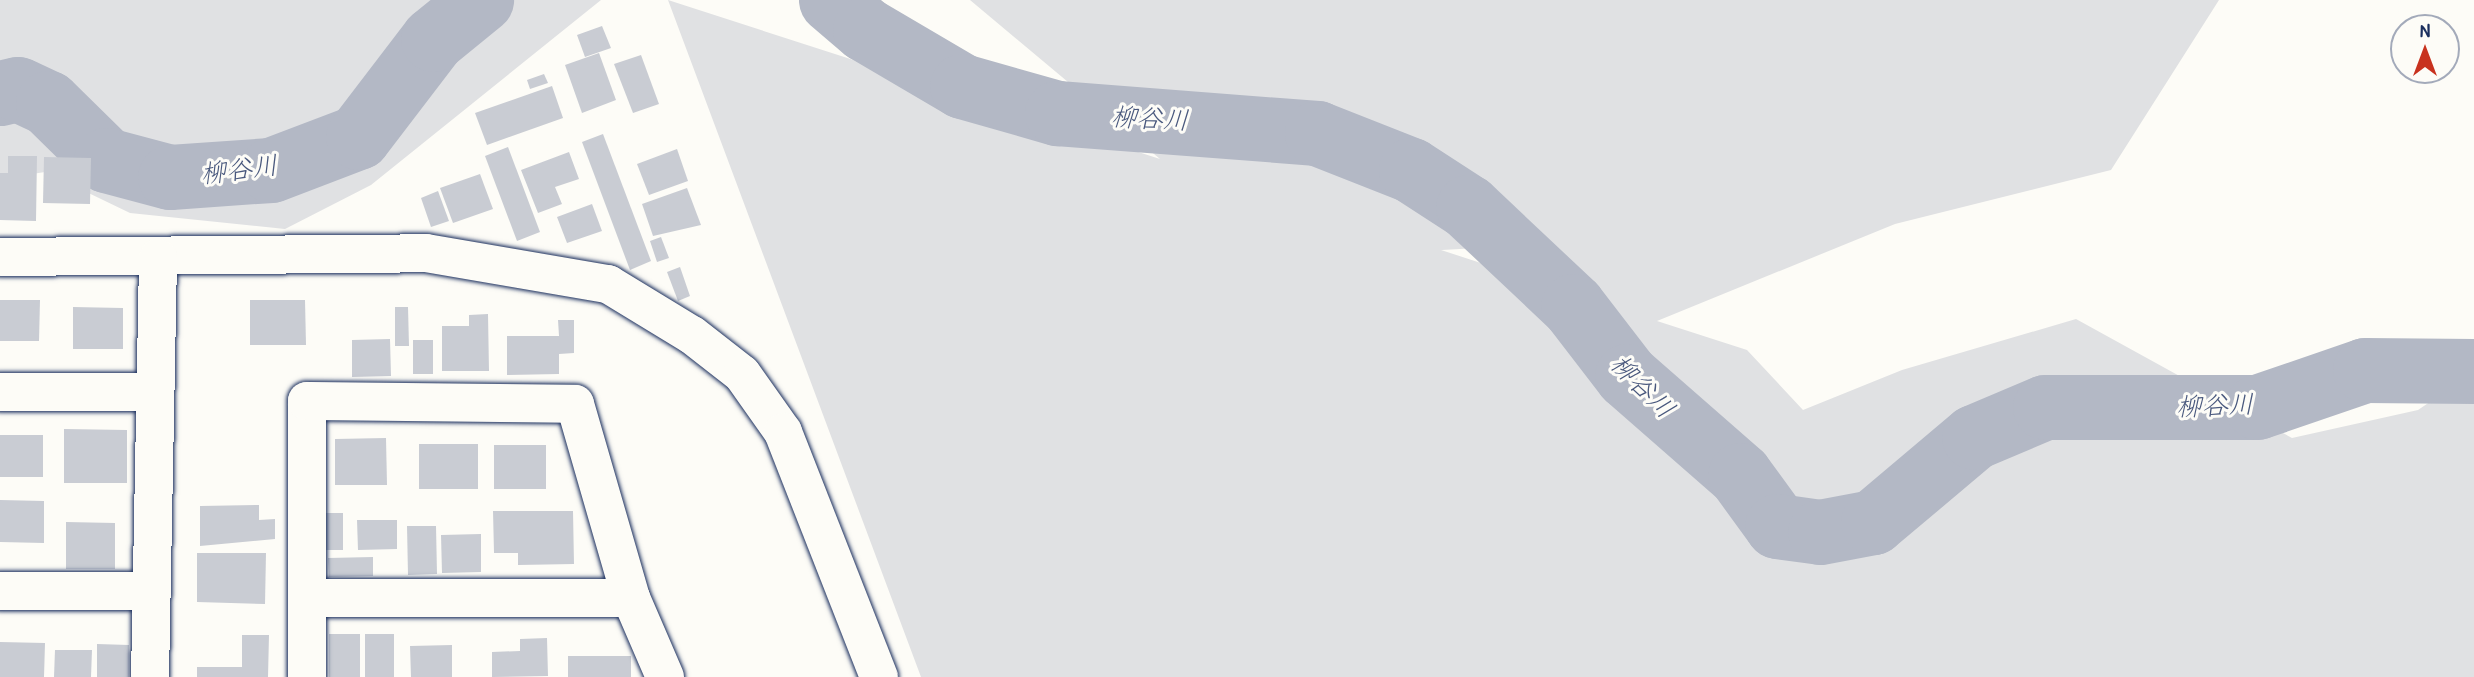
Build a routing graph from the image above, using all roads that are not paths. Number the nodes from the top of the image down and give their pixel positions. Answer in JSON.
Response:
{"nodes":[{"id":1,"x":0,"y":257,"type":"edge"},
{"id":2,"x":158,"y":258,"type":"junction"},
{"id":3,"x":153,"y":392,"type":"junction"},
{"id":4,"x":0,"y":393,"type":"edge"},
{"id":5,"x":0,"y":591,"type":"edge"},
{"id":6,"x":152,"y":591,"type":"junction"},
{"id":7,"x":308,"y":598,"type":"junction"},
{"id":8,"x":631,"y":598,"type":"junction"},
{"id":9,"x":150,"y":677,"type":"edge"},
{"id":10,"x":307,"y":677,"type":"edge"},
{"id":11,"x":665,"y":677,"type":"edge"},
{"id":12,"x":879,"y":677,"type":"edge"}],
"edges":[{"from":1,"to":2,"type":"street"},
{"from":2,"to":3,"type":"street"},
{"from":2,"to":12,"type":"street"},
{"from":3,"to":4,"type":"street"},
{"from":3,"to":6,"type":"street"},
{"from":5,"to":6,"type":"street"},
{"from":6,"to":9,"type":"street"},
{"from":7,"to":8,"type":"street"},
{"from":7,"to":8,"type":"street"},
{"from":7,"to":10,"type":"street"},
{"from":8,"to":11,"type":"street"}]}
